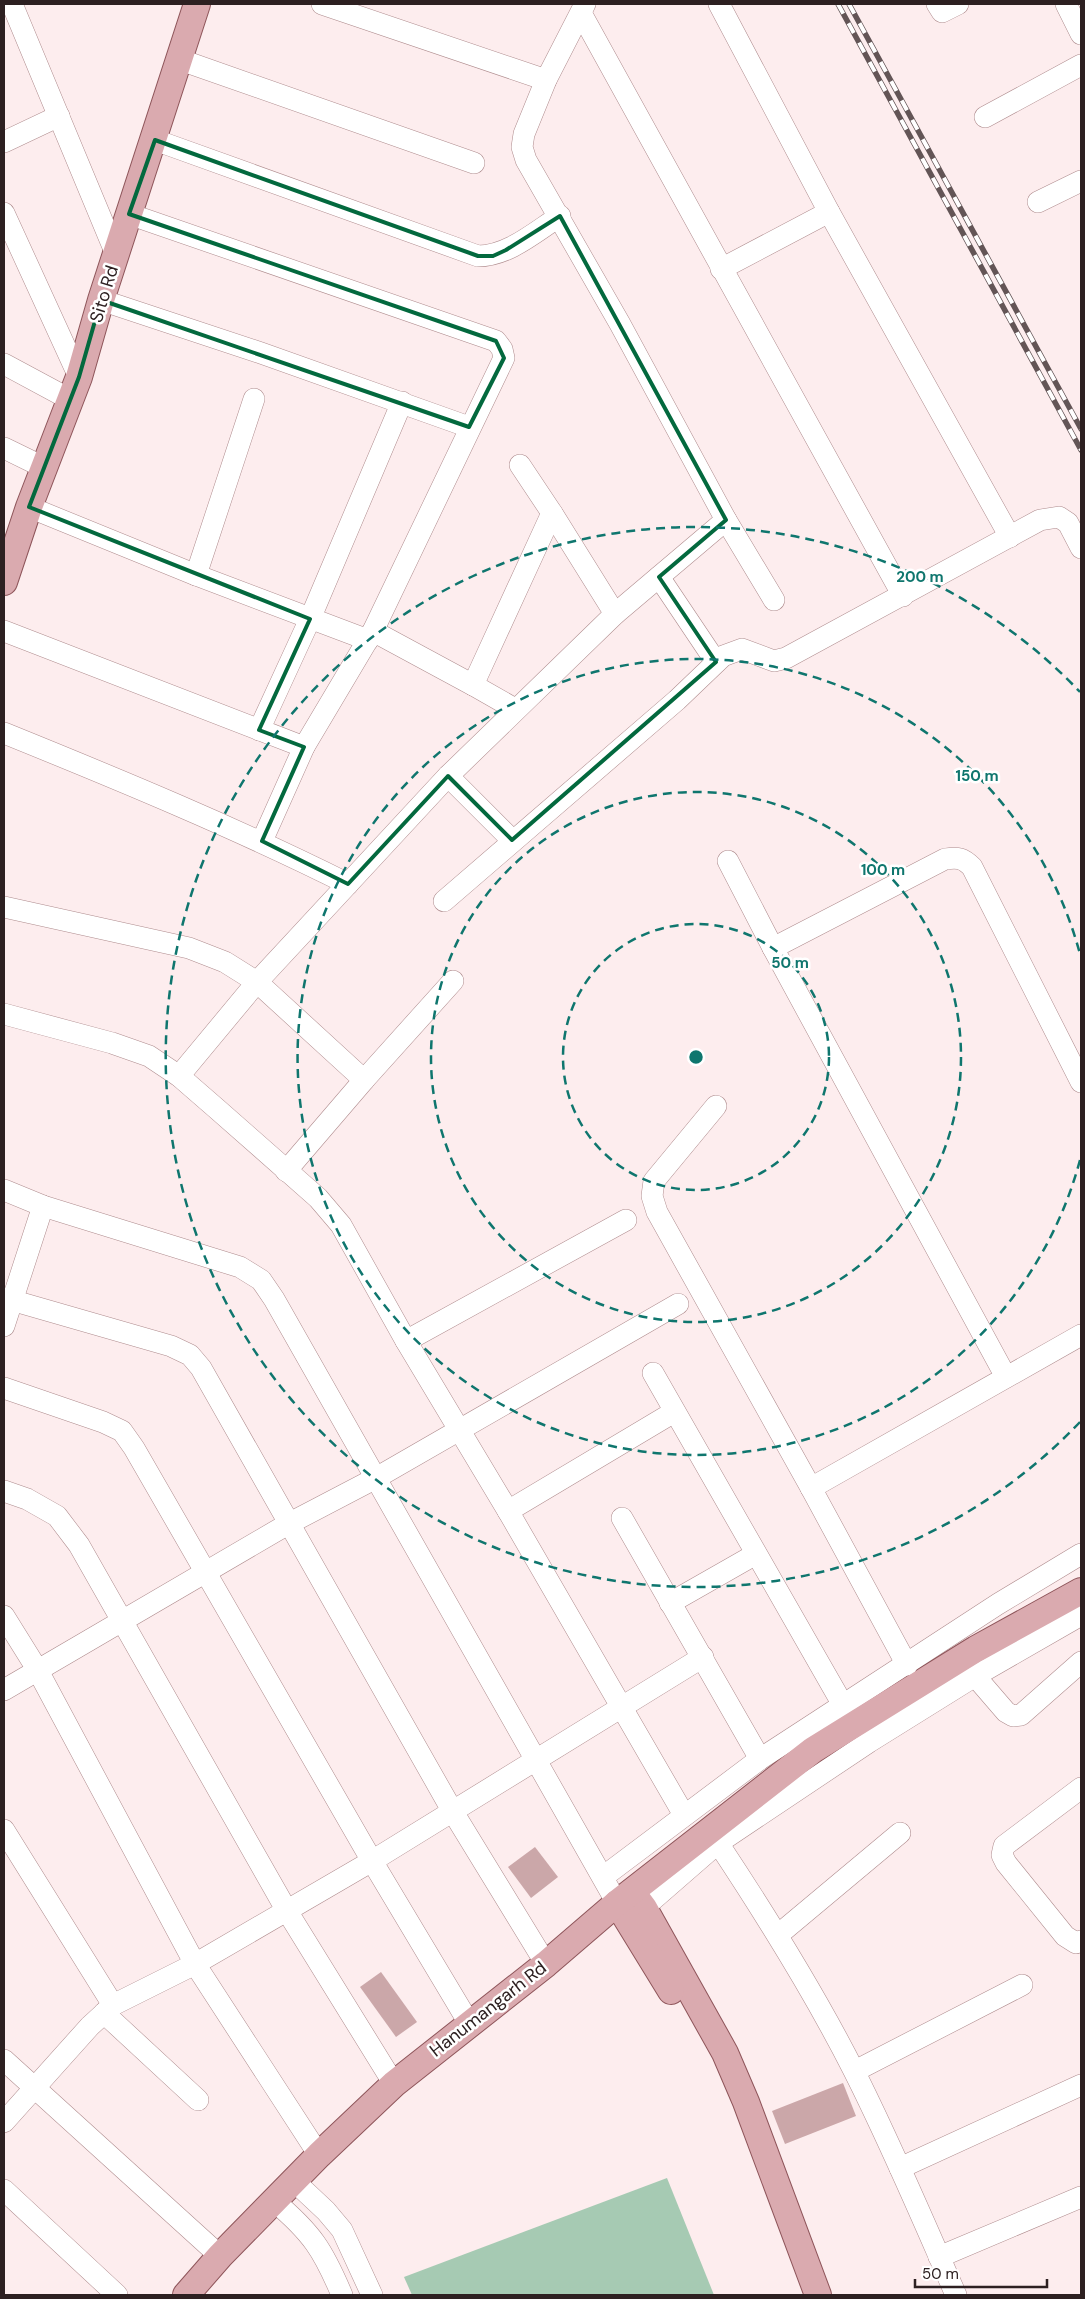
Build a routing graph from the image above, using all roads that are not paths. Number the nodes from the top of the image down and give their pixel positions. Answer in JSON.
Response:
{"nodes":[{"id":1,"x":322,"y":4,"type":"edge"},
{"id":2,"x":719,"y":4,"type":"edge"},
{"id":3,"x":937,"y":4,"type":"edge"},
{"id":4,"x":958,"y":4,"type":"edge"},
{"id":5,"x":1066,"y":4,"type":"edge"},
{"id":6,"x":191,"y":8,"type":"edge"},
{"id":7,"x":583,"y":8,"type":"edge"},
{"id":8,"x":12,"y":19,"type":"edge"},
{"id":9,"x":1081,"y":34,"type":"edge"},
{"id":10,"x":178,"y":59,"type":"junction"},
{"id":11,"x":1081,"y":65,"type":"edge"},
{"id":12,"x":546,"y":80,"type":"junction"},
{"id":13,"x":59,"y":116,"type":"junction"},
{"id":14,"x":985,"y":117,"type":"dead end"},
{"id":15,"x":155,"y":140,"type":"junction"},
{"id":16,"x":4,"y":142,"type":"edge"},
{"id":17,"x":474,"y":162,"type":"dead end"},
{"id":18,"x":1081,"y":181,"type":"edge"},
{"id":19,"x":1038,"y":202,"type":"dead end"},
{"id":20,"x":830,"y":212,"type":"junction"},
{"id":21,"x":4,"y":213,"type":"edge"},
{"id":22,"x":129,"y":214,"type":"junction"},
{"id":23,"x":560,"y":216,"type":"junction"},
{"id":24,"x":116,"y":254,"type":"junction"},
{"id":25,"x":721,"y":270,"type":"junction"},
{"id":26,"x":101,"y":300,"type":"junction"},
{"id":27,"x":4,"y":364,"type":"edge"},
{"id":28,"x":75,"y":389,"type":"junction"},
{"id":29,"x":254,"y":399,"type":"dead end"},
{"id":30,"x":402,"y":402,"type":"junction"},
{"id":31,"x":469,"y":427,"type":"junction"},
{"id":32,"x":4,"y":448,"type":"edge"},
{"id":33,"x":520,"y":466,"type":"dead end"},
{"id":34,"x":45,"y":468,"type":"junction"},
{"id":35,"x":29,"y":507,"type":"junction"},
{"id":36,"x":552,"y":513,"type":"junction"},
{"id":37,"x":726,"y":520,"type":"junction"},
{"id":38,"x":1010,"y":536,"type":"junction"},
{"id":39,"x":1081,"y":548,"type":"edge"},
{"id":40,"x":9,"y":550,"type":"edge"},
{"id":41,"x":196,"y":575,"type":"junction"},
{"id":42,"x":659,"y":577,"type":"junction"},
{"id":43,"x":4,"y":582,"type":"edge"},
{"id":44,"x":903,"y":596,"type":"junction"},
{"id":45,"x":774,"y":600,"type":"dead end"},
{"id":46,"x":615,"y":614,"type":"junction"},
{"id":47,"x":310,"y":619,"type":"junction"},
{"id":48,"x":4,"y":631,"type":"edge"},
{"id":49,"x":371,"y":635,"type":"junction"},
{"id":50,"x":716,"y":662,"type":"junction"},
{"id":51,"x":473,"y":685,"type":"junction"},
{"id":52,"x":515,"y":708,"type":"junction"},
{"id":53,"x":259,"y":730,"type":"junction"},
{"id":54,"x":4,"y":733,"type":"edge"},
{"id":55,"x":304,"y":747,"type":"junction"},
{"id":56,"x":448,"y":776,"type":"junction"},
{"id":57,"x":512,"y":840,"type":"junction"},
{"id":58,"x":262,"y":841,"type":"junction"},
{"id":59,"x":728,"y":860,"type":"dead end"},
{"id":60,"x":348,"y":884,"type":"junction"},
{"id":61,"x":444,"y":901,"type":"dead end"},
{"id":62,"x":4,"y":907,"type":"edge"},
{"id":63,"x":772,"y":948,"type":"junction"},
{"id":64,"x":257,"y":982,"type":"junction"},
{"id":65,"x":453,"y":982,"type":"dead end"},
{"id":66,"x":4,"y":1014,"type":"edge"},
{"id":67,"x":1076,"y":1059,"type":"edge"},
{"id":68,"x":179,"y":1076,"type":"junction"},
{"id":69,"x":364,"y":1080,"type":"junction"},
{"id":70,"x":1081,"y":1082,"type":"edge"},
{"id":71,"x":716,"y":1106,"type":"dead end"},
{"id":72,"x":286,"y":1171,"type":"junction"},
{"id":73,"x":4,"y":1190,"type":"edge"},
{"id":74,"x":43,"y":1206,"type":"junction"},
{"id":75,"x":626,"y":1220,"type":"dead end"},
{"id":76,"x":8,"y":1299,"type":"edge"},
{"id":77,"x":678,"y":1304,"type":"dead end"},
{"id":78,"x":4,"y":1326,"type":"edge"},
{"id":79,"x":1081,"y":1335,"type":"edge"},
{"id":80,"x":406,"y":1341,"type":"junction"},
{"id":81,"x":653,"y":1373,"type":"dead end"},
{"id":82,"x":1006,"y":1377,"type":"junction"},
{"id":83,"x":4,"y":1388,"type":"edge"},
{"id":84,"x":674,"y":1412,"type":"junction"},
{"id":85,"x":459,"y":1430,"type":"junction"},
{"id":86,"x":376,"y":1478,"type":"junction"},
{"id":87,"x":811,"y":1488,"type":"junction"},
{"id":88,"x":4,"y":1491,"type":"edge"},
{"id":89,"x":508,"y":1511,"type":"junction"},
{"id":90,"x":622,"y":1518,"type":"dead end"},
{"id":91,"x":288,"y":1524,"type":"junction"},
{"id":92,"x":756,"y":1554,"type":"junction"},
{"id":93,"x":1081,"y":1554,"type":"edge"},
{"id":94,"x":206,"y":1572,"type":"junction"},
{"id":95,"x":1081,"y":1591,"type":"edge"},
{"id":96,"x":670,"y":1603,"type":"junction"},
{"id":97,"x":1081,"y":1615,"type":"edge"},
{"id":98,"x":4,"y":1616,"type":"edge"},
{"id":99,"x":123,"y":1621,"type":"junction"},
{"id":100,"x":703,"y":1657,"type":"junction"},
{"id":101,"x":1081,"y":1662,"type":"edge"},
{"id":102,"x":907,"y":1665,"type":"junction"},
{"id":103,"x":36,"y":1669,"type":"junction"},
{"id":104,"x":975,"y":1676,"type":"junction"},
{"id":105,"x":4,"y":1690,"type":"edge"},
{"id":106,"x":843,"y":1705,"type":"junction"},
{"id":107,"x":620,"y":1708,"type":"junction"},
{"id":108,"x":760,"y":1759,"type":"junction"},
{"id":109,"x":536,"y":1760,"type":"junction"},
{"id":110,"x":1081,"y":1788,"type":"edge"},
{"id":111,"x":453,"y":1812,"type":"junction"},
{"id":112,"x":684,"y":1816,"type":"junction"},
{"id":113,"x":4,"y":1830,"type":"edge"},
{"id":114,"x":900,"y":1833,"type":"dead end"},
{"id":115,"x":718,"y":1843,"type":"junction"},
{"id":116,"x":372,"y":1861,"type":"junction"},
{"id":117,"x":603,"y":1877,"type":"junction"},
{"id":118,"x":630,"y":1906,"type":"junction"},
{"id":119,"x":287,"y":1911,"type":"junction"},
{"id":120,"x":778,"y":1935,"type":"junction"},
{"id":121,"x":1081,"y":1941,"type":"edge"},
{"id":122,"x":195,"y":1964,"type":"junction"},
{"id":123,"x":546,"y":1964,"type":"junction"},
{"id":124,"x":1022,"y":1985,"type":"dead end"},
{"id":125,"x":109,"y":2009,"type":"junction"},
{"id":126,"x":469,"y":2023,"type":"junction"},
{"id":127,"x":4,"y":2060,"type":"edge"},
{"id":128,"x":855,"y":2071,"type":"junction"},
{"id":129,"x":394,"y":2084,"type":"junction"},
{"id":130,"x":35,"y":2087,"type":"junction"},
{"id":131,"x":1079,"y":2091,"type":"edge"},
{"id":132,"x":198,"y":2100,"type":"dead end"},
{"id":133,"x":4,"y":2122,"type":"edge"},
{"id":134,"x":319,"y":2156,"type":"junction"},
{"id":135,"x":900,"y":2168,"type":"junction"},
{"id":136,"x":294,"y":2181,"type":"junction"},
{"id":137,"x":4,"y":2190,"type":"edge"},
{"id":138,"x":1081,"y":2197,"type":"edge"},
{"id":139,"x":274,"y":2201,"type":"junction"},
{"id":140,"x":220,"y":2256,"type":"junction"},
{"id":141,"x":939,"y":2257,"type":"junction"},
{"id":142,"x":117,"y":2295,"type":"edge"},
{"id":143,"x":186,"y":2295,"type":"edge"},
{"id":144,"x":342,"y":2295,"type":"edge"},
{"id":145,"x":372,"y":2295,"type":"edge"},
{"id":146,"x":800,"y":2295,"type":"edge"},
{"id":147,"x":818,"y":2295,"type":"edge"},
{"id":148,"x":956,"y":2295,"type":"edge"}],
"edges":[{"from":1,"to":12,"type":"street"},
{"from":2,"to":20,"type":"street"},
{"from":3,"to":4,"type":"street"},
{"from":5,"to":9,"type":"street"},
{"from":6,"to":10,"type":"main road","name":"Sito Rd"},
{"from":7,"to":12,"type":"street"},
{"from":7,"to":25,"type":"street"},
{"from":8,"to":13,"type":"street"},
{"from":10,"to":15,"type":"main road","name":"Sito Rd"},
{"from":10,"to":17,"type":"street"},
{"from":11,"to":14,"type":"street"},
{"from":12,"to":23,"type":"street"},
{"from":13,"to":16,"type":"street"},
{"from":13,"to":24,"type":"street"},
{"from":15,"to":22,"type":"main road","name":"Sito Rd"},
{"from":15,"to":23,"type":"street"},
{"from":18,"to":19,"type":"street"},
{"from":20,"to":25,"type":"street"},
{"from":20,"to":38,"type":"street"},
{"from":21,"to":28,"type":"street"},
{"from":22,"to":24,"type":"main road","name":"Sito Rd"},
{"from":22,"to":31,"type":"street"},
{"from":23,"to":37,"type":"street"},
{"from":24,"to":26,"type":"main road","name":"Sito Rd"},
{"from":25,"to":44,"type":"street"},
{"from":26,"to":28,"type":"main road","name":"Sito Rd"},
{"from":26,"to":30,"type":"street"},
{"from":27,"to":28,"type":"street"},
{"from":28,"to":34,"type":"main road","name":"Sito Rd"},
{"from":29,"to":41,"type":"street"},
{"from":30,"to":31,"type":"street"},
{"from":30,"to":47,"type":"street"},
{"from":31,"to":49,"type":"street"},
{"from":32,"to":34,"type":"street"},
{"from":33,"to":36,"type":"street"},
{"from":34,"to":35,"type":"main road","name":"Sito Rd"},
{"from":35,"to":40,"type":"main road","name":"Sito Rd"},
{"from":35,"to":41,"type":"street"},
{"from":36,"to":46,"type":"street"},
{"from":36,"to":51,"type":"street"},
{"from":37,"to":42,"type":"street"},
{"from":37,"to":45,"type":"street"},
{"from":38,"to":39,"type":"street"},
{"from":38,"to":44,"type":"street"},
{"from":40,"to":43,"type":"main road","name":"Sito Rd"},
{"from":41,"to":47,"type":"street"},
{"from":42,"to":46,"type":"street"},
{"from":42,"to":50,"type":"street"},
{"from":44,"to":50,"type":"street"},
{"from":46,"to":52,"type":"street"},
{"from":47,"to":49,"type":"street"},
{"from":47,"to":53,"type":"street"},
{"from":48,"to":53,"type":"street"},
{"from":49,"to":51,"type":"street"},
{"from":49,"to":55,"type":"street"},
{"from":50,"to":57,"type":"street"},
{"from":51,"to":52,"type":"street"},
{"from":52,"to":56,"type":"street"},
{"from":53,"to":55,"type":"street"},
{"from":54,"to":58,"type":"street"},
{"from":55,"to":58,"type":"street"},
{"from":56,"to":57,"type":"street"},
{"from":56,"to":60,"type":"street"},
{"from":57,"to":61,"type":"street"},
{"from":58,"to":60,"type":"street"},
{"from":59,"to":63,"type":"street"},
{"from":60,"to":64,"type":"street"},
{"from":62,"to":64,"type":"street"},
{"from":63,"to":67,"type":"street"},
{"from":63,"to":82,"type":"street"},
{"from":64,"to":68,"type":"street"},
{"from":64,"to":69,"type":"street"},
{"from":65,"to":69,"type":"street"},
{"from":66,"to":68,"type":"street"},
{"from":67,"to":70,"type":"street"},
{"from":68,"to":72,"type":"street"},
{"from":69,"to":72,"type":"street"},
{"from":71,"to":87,"type":"street"},
{"from":72,"to":80,"type":"street"},
{"from":73,"to":74,"type":"street"},
{"from":74,"to":76,"type":"street"},
{"from":74,"to":86,"type":"street"},
{"from":75,"to":80,"type":"street"},
{"from":76,"to":78,"type":"street"},
{"from":76,"to":91,"type":"street"},
{"from":77,"to":85,"type":"street"},
{"from":79,"to":82,"type":"street"},
{"from":80,"to":85,"type":"street"},
{"from":81,"to":84,"type":"street"},
{"from":82,"to":87,"type":"street"},
{"from":83,"to":94,"type":"street"},
{"from":84,"to":89,"type":"street"},
{"from":84,"to":92,"type":"street"},
{"from":85,"to":86,"type":"street"},
{"from":85,"to":89,"type":"street"},
{"from":86,"to":91,"type":"street"},
{"from":86,"to":109,"type":"street"},
{"from":87,"to":102,"type":"street"},
{"from":88,"to":99,"type":"street"},
{"from":89,"to":107,"type":"street"},
{"from":90,"to":96,"type":"street"},
{"from":91,"to":94,"type":"street"},
{"from":91,"to":111,"type":"street"},
{"from":92,"to":96,"type":"street"},
{"from":92,"to":106,"type":"street"},
{"from":93,"to":102,"type":"street"},
{"from":94,"to":99,"type":"street"},
{"from":94,"to":116,"type":"street"},
{"from":95,"to":118,"type":"main road","name":"Hanumangarh Rd"},
{"from":96,"to":100,"type":"street"},
{"from":97,"to":104,"type":"street"},
{"from":98,"to":103,"type":"street"},
{"from":99,"to":103,"type":"street"},
{"from":99,"to":119,"type":"street"},
{"from":100,"to":107,"type":"street"},
{"from":100,"to":108,"type":"street"},
{"from":101,"to":104,"type":"street"},
{"from":102,"to":106,"type":"street"},
{"from":103,"to":105,"type":"street"},
{"from":103,"to":122,"type":"street"},
{"from":104,"to":115,"type":"street"},
{"from":106,"to":108,"type":"street"},
{"from":107,"to":109,"type":"street"},
{"from":107,"to":112,"type":"street"},
{"from":108,"to":112,"type":"street"},
{"from":109,"to":111,"type":"street"},
{"from":109,"to":117,"type":"street"},
{"from":110,"to":121,"type":"street"},
{"from":111,"to":116,"type":"street"},
{"from":111,"to":123,"type":"street"},
{"from":112,"to":117,"type":"street"},
{"from":113,"to":125,"type":"street"},
{"from":114,"to":120,"type":"street"},
{"from":115,"to":118,"type":"street"},
{"from":115,"to":120,"type":"street"},
{"from":116,"to":119,"type":"street"},
{"from":116,"to":126,"type":"street"},
{"from":117,"to":118,"type":"street"},
{"from":118,"to":123,"type":"main road","name":"Hanumangarh Rd"},
{"from":118,"to":146,"type":"main road"},
{"from":118,"to":147,"type":"main road"},
{"from":119,"to":122,"type":"street"},
{"from":119,"to":129,"type":"street"},
{"from":120,"to":128,"type":"street"},
{"from":122,"to":125,"type":"street"},
{"from":122,"to":134,"type":"street"},
{"from":123,"to":126,"type":"main road","name":"Hanumangarh Rd"},
{"from":124,"to":128,"type":"street"},
{"from":125,"to":130,"type":"street"},
{"from":125,"to":132,"type":"street"},
{"from":126,"to":129,"type":"main road","name":"Hanumangarh Rd"},
{"from":127,"to":130,"type":"street"},
{"from":128,"to":135,"type":"street"},
{"from":129,"to":134,"type":"main road","name":"Hanumangarh Rd"},
{"from":130,"to":133,"type":"street"},
{"from":130,"to":140,"type":"street"},
{"from":131,"to":135,"type":"street"},
{"from":134,"to":136,"type":"main road","name":"Hanumangarh Rd"},
{"from":135,"to":141,"type":"street"},
{"from":136,"to":139,"type":"main road","name":"Hanumangarh Rd"},
{"from":136,"to":145,"type":"street"},
{"from":137,"to":142,"type":"street"},
{"from":138,"to":141,"type":"street"},
{"from":139,"to":140,"type":"main road","name":"Hanumangarh Rd"},
{"from":139,"to":144,"type":"street"},
{"from":140,"to":143,"type":"main road","name":"Hanumangarh Rd"},
{"from":141,"to":148,"type":"street"}]}
